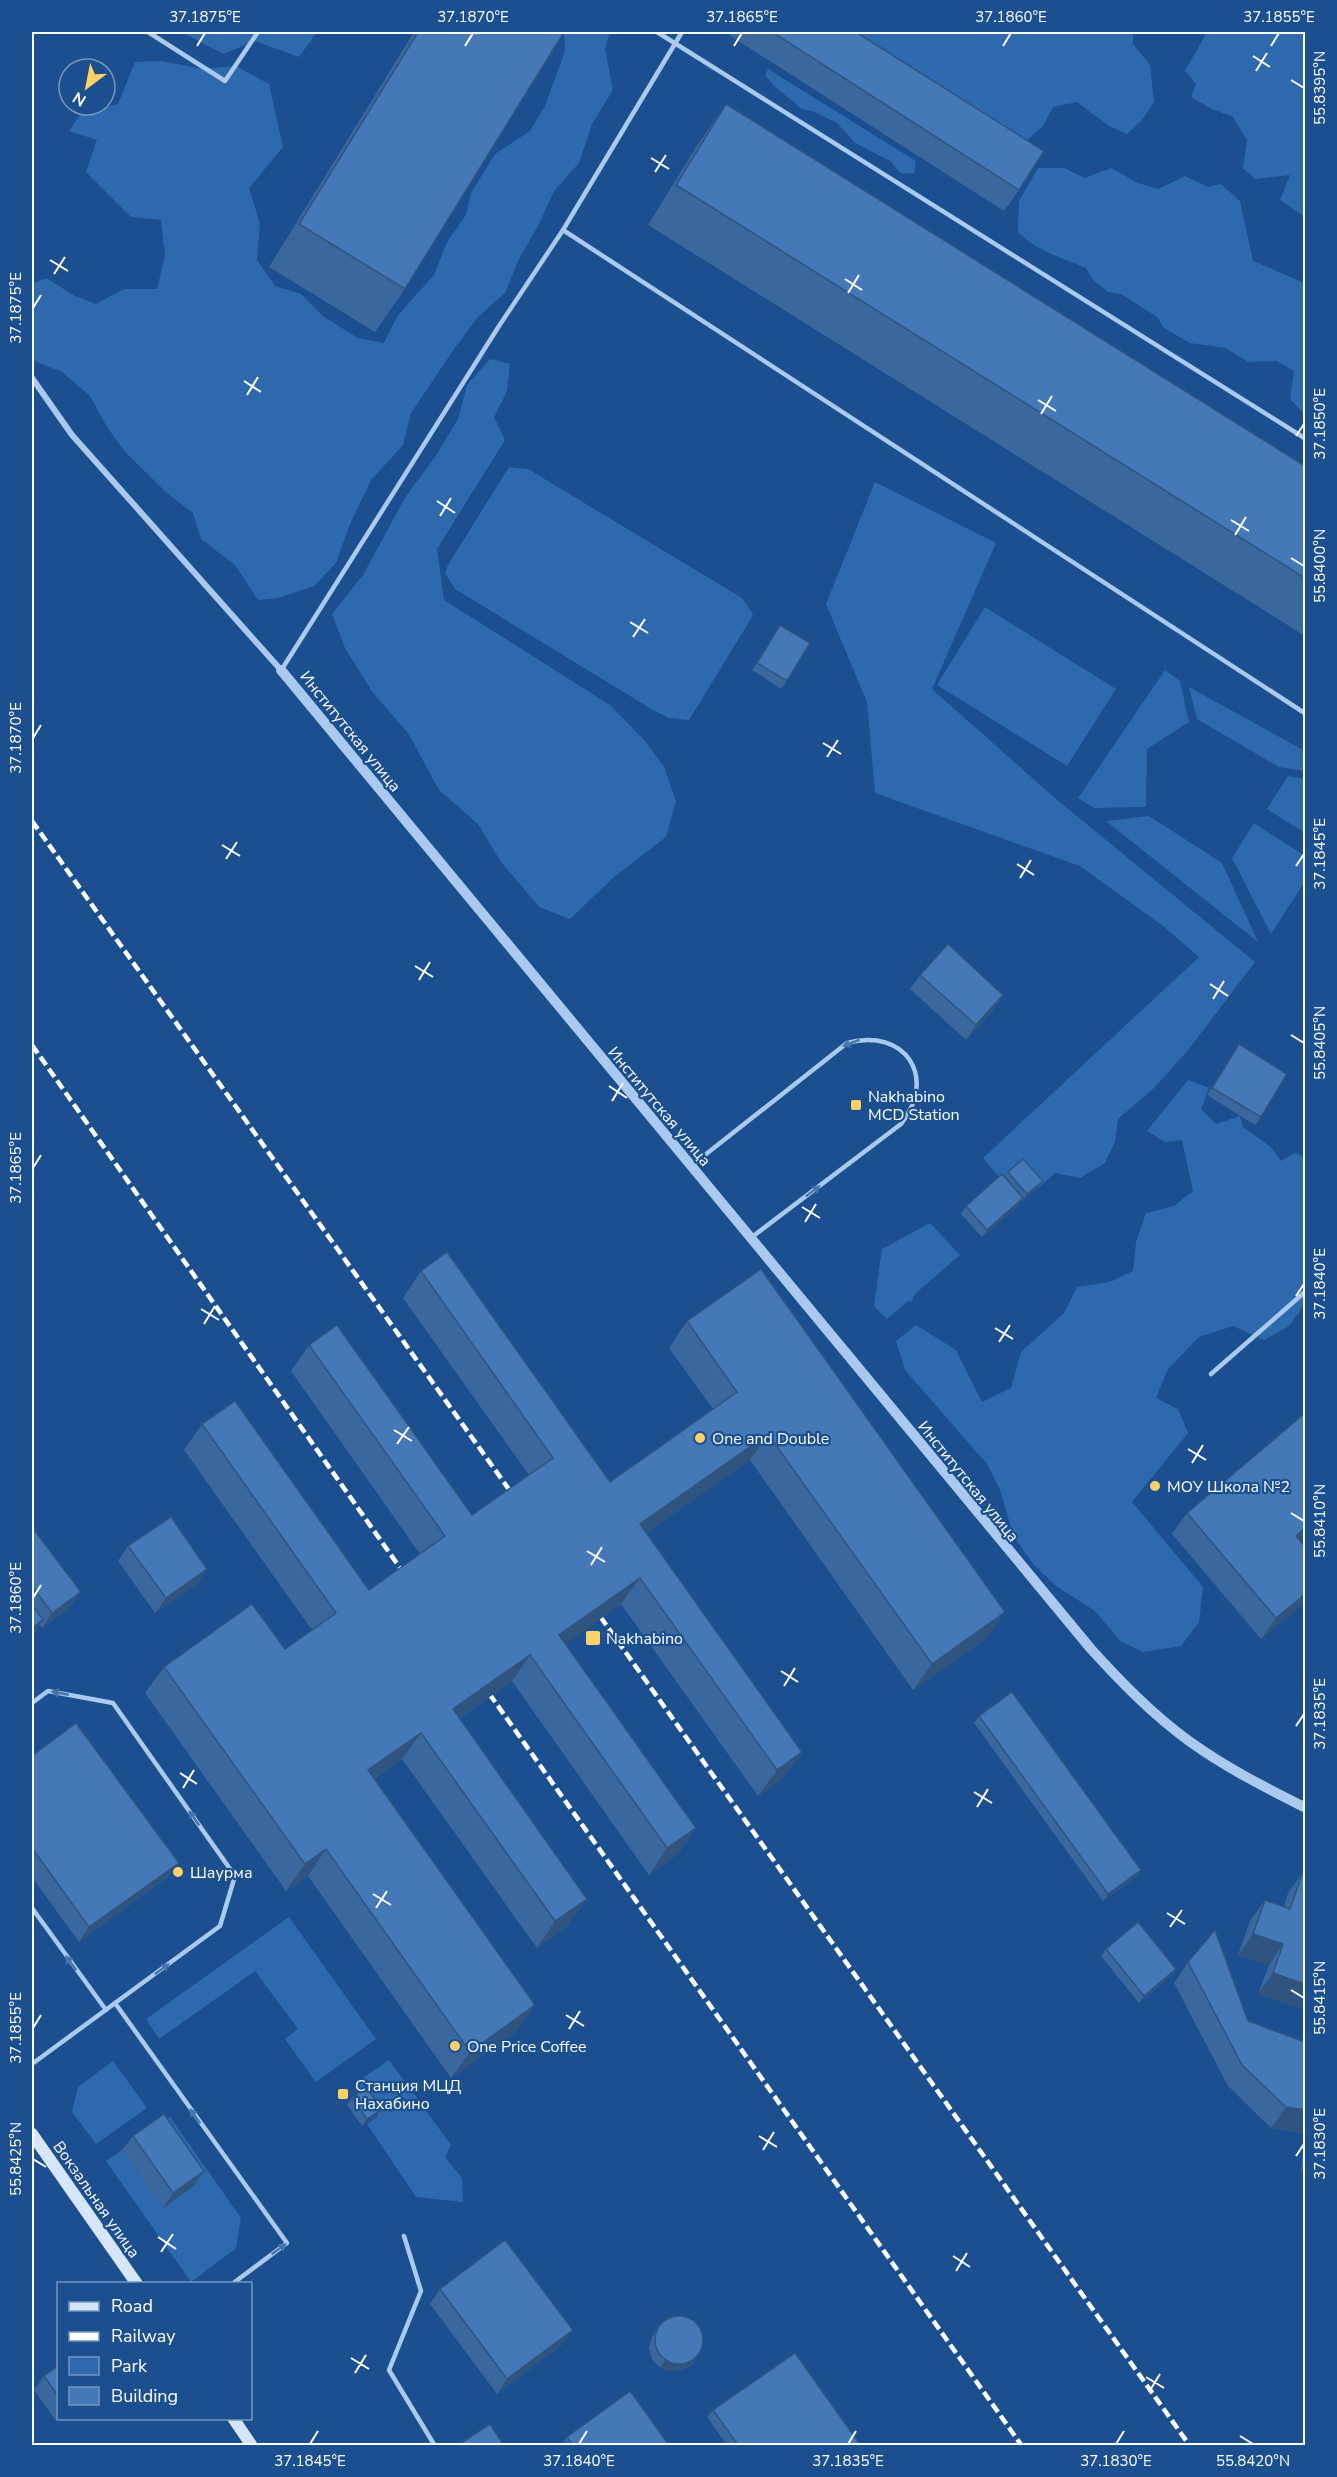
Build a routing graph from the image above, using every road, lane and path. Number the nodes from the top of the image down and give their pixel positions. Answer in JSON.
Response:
{"nodes":[{"id":1,"x":148,"y":32,"type":"edge"},
{"id":2,"x":258,"y":32,"type":"edge"},
{"id":3,"x":657,"y":32,"type":"edge"},
{"id":4,"x":682,"y":32,"type":"edge"},
{"id":5,"x":675,"y":43,"type":"junction"},
{"id":6,"x":563,"y":230,"type":"junction"},
{"id":7,"x":32,"y":378,"type":"edge"},
{"id":8,"x":1305,"y":439,"type":"edge"},
{"id":9,"x":281,"y":670,"type":"junction"},
{"id":10,"x":1305,"y":714,"type":"edge"},
{"id":11,"x":691,"y":1166,"type":"junction"},
{"id":12,"x":750,"y":1239,"type":"junction"},
{"id":13,"x":1305,"y":1291,"type":"edge"},
{"id":14,"x":1211,"y":1374,"type":"dead end"},
{"id":15,"x":32,"y":1703,"type":"edge"},
{"id":16,"x":1305,"y":1808,"type":"edge"},
{"id":17,"x":32,"y":1908,"type":"edge"},
{"id":18,"x":115,"y":2003,"type":"junction"},
{"id":19,"x":106,"y":2010,"type":"junction"},
{"id":20,"x":32,"y":2064,"type":"edge"},
{"id":21,"x":32,"y":2134,"type":"edge"},
{"id":22,"x":404,"y":2236,"type":"dead end"},
{"id":23,"x":135,"y":2282,"type":"edge"},
{"id":24,"x":232,"y":2282,"type":"edge"},
{"id":25,"x":234,"y":2420,"type":"edge"},
{"id":26,"x":252,"y":2445,"type":"edge"},
{"id":27,"x":435,"y":2445,"type":"edge"}],
"edges":[{"from":1,"to":2,"type":"lane"},
{"from":3,"to":5,"type":"lane"},
{"from":4,"to":5,"type":"lane"},
{"from":5,"to":6,"type":"lane"},
{"from":5,"to":8,"type":"lane"},
{"from":6,"to":9,"type":"lane"},
{"from":6,"to":10,"type":"lane"},
{"from":7,"to":9,"type":"street","name":"Институтская улица"},
{"from":9,"to":11,"type":"street","name":"Институтская улица"},
{"from":11,"to":12,"type":"street","name":"Институтская улица"},
{"from":12,"to":11,"type":"lane","one_way":true},
{"from":12,"to":16,"type":"street","name":"Институтская улица"},
{"from":13,"to":14,"type":"lane"},
{"from":18,"to":15,"type":"lane","one_way":true},
{"from":19,"to":17,"type":"lane","one_way":true},
{"from":18,"to":19,"type":"lane"},
{"from":24,"to":18,"type":"lane","one_way":true},
{"from":19,"to":20,"type":"lane"},
{"from":21,"to":23,"type":"main road","name":"Вокзальная улица"},
{"from":22,"to":27,"type":"lane"},
{"from":25,"to":26,"type":"main road"}]}
